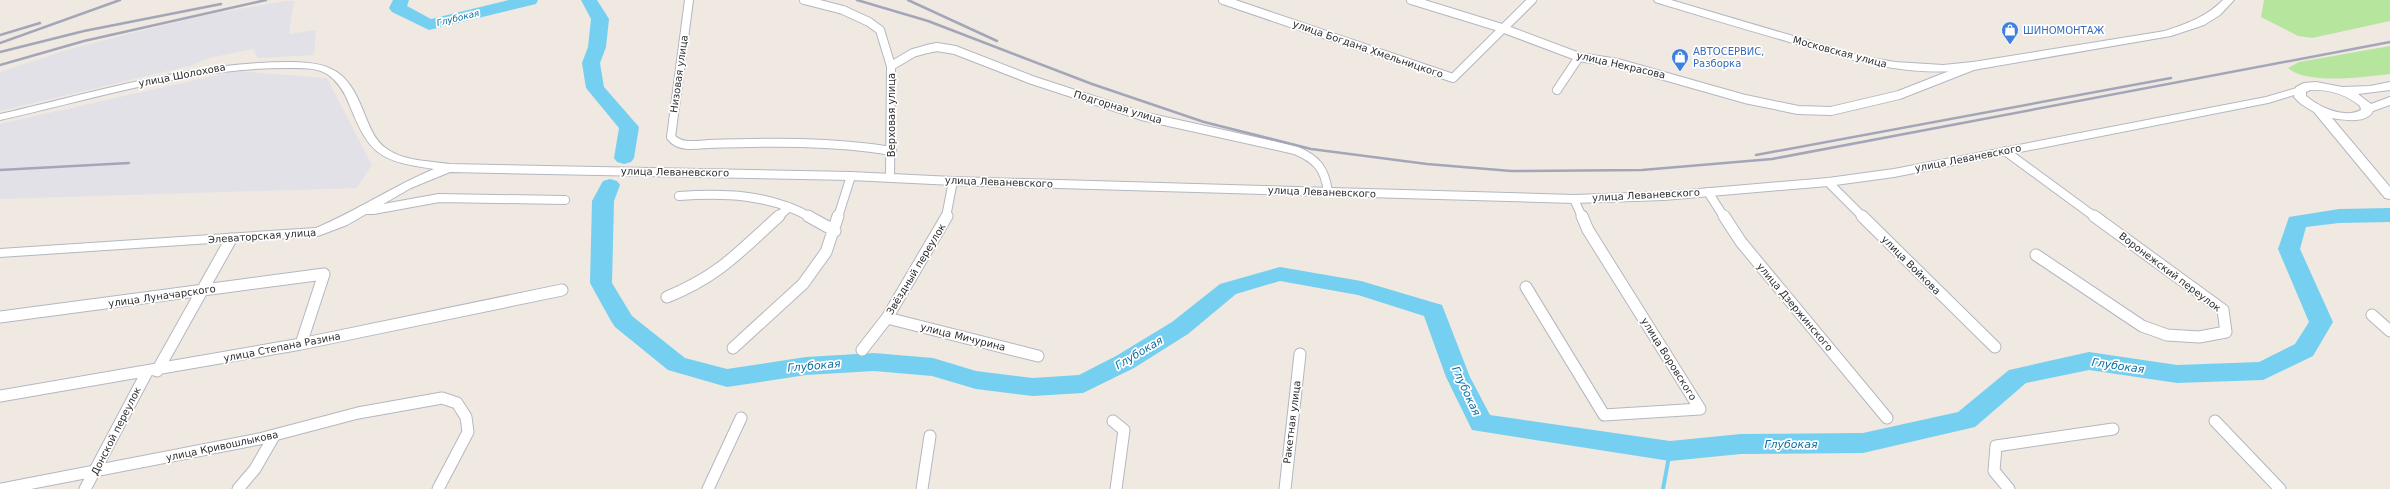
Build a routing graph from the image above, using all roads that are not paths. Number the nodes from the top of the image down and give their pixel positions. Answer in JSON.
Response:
{"nodes":[{"id":1,"x":689,"y":0,"type":"edge"},
{"id":2,"x":804,"y":0,"type":"edge"},
{"id":3,"x":1223,"y":0,"type":"edge"},
{"id":4,"x":1411,"y":0,"type":"edge"},
{"id":5,"x":1532,"y":0,"type":"edge"},
{"id":6,"x":1659,"y":0,"type":"edge"},
{"id":7,"x":2229,"y":0,"type":"edge"},
{"id":8,"x":1235,"y":2,"type":"edge"},
{"id":9,"x":1502,"y":28,"type":"junction"},
{"id":10,"x":1579,"y":56,"type":"junction"},
{"id":11,"x":891,"y":66,"type":"junction"},
{"id":12,"x":1973,"y":66,"type":"junction"},
{"id":13,"x":2390,"y":86,"type":"edge"},
{"id":14,"x":1556,"y":90,"type":"dead end"},
{"id":15,"x":2300,"y":90,"type":"junction"},
{"id":16,"x":2340,"y":90,"type":"junction"},
{"id":17,"x":2268,"y":100,"type":"junction"},
{"id":18,"x":2390,"y":101,"type":"edge"},
{"id":19,"x":2313,"y":106,"type":"junction"},
{"id":20,"x":2368,"y":109,"type":"junction"},
{"id":21,"x":2350,"y":117,"type":"junction"},
{"id":22,"x":0,"y":118,"type":"edge"},
{"id":23,"x":2338,"y":132,"type":"junction"},
{"id":24,"x":373,"y":144,"type":"joint"},
{"id":25,"x":892,"y":151,"type":"junction"},
{"id":26,"x":2005,"y":151,"type":"junction"},
{"id":27,"x":449,"y":168,"type":"junction"},
{"id":28,"x":851,"y":176,"type":"junction"},
{"id":29,"x":890,"y":177,"type":"junction"},
{"id":30,"x":953,"y":181,"type":"junction"},
{"id":31,"x":1828,"y":182,"type":"junction"},
{"id":32,"x":1328,"y":192,"type":"junction"},
{"id":33,"x":1708,"y":192,"type":"junction"},
{"id":34,"x":2390,"y":195,"type":"edge"},
{"id":35,"x":679,"y":196,"type":"dead end"},
{"id":36,"x":1574,"y":199,"type":"junction"},
{"id":37,"x":565,"y":200,"type":"dead end"},
{"id":38,"x":789,"y":207,"type":"junction"},
{"id":39,"x":362,"y":210,"type":"junction"},
{"id":40,"x":835,"y":231,"type":"junction"},
{"id":41,"x":231,"y":239,"type":"junction"},
{"id":42,"x":1,"y":254,"type":"edge"},
{"id":43,"x":2036,"y":255,"type":"dead end"},
{"id":44,"x":1526,"y":287,"type":"dead end"},
{"id":45,"x":562,"y":290,"type":"dead end"},
{"id":46,"x":200,"y":291,"type":"junction"},
{"id":47,"x":667,"y":297,"type":"dead end"},
{"id":48,"x":2372,"y":316,"type":"dead end"},
{"id":49,"x":0,"y":317,"type":"edge"},
{"id":50,"x":888,"y":318,"type":"junction"},
{"id":51,"x":2390,"y":331,"type":"edge"},
{"id":52,"x":301,"y":344,"type":"junction"},
{"id":53,"x":1995,"y":347,"type":"dead end"},
{"id":54,"x":733,"y":348,"type":"dead end"},
{"id":55,"x":862,"y":350,"type":"dead end"},
{"id":56,"x":1300,"y":354,"type":"dead end"},
{"id":57,"x":1038,"y":356,"type":"dead end"},
{"id":58,"x":152,"y":371,"type":"junction"},
{"id":59,"x":0,"y":396,"type":"edge"},
{"id":60,"x":741,"y":418,"type":"dead end"},
{"id":61,"x":1887,"y":418,"type":"dead end"},
{"id":62,"x":1113,"y":421,"type":"dead end"},
{"id":63,"x":2215,"y":421,"type":"dead end"},
{"id":64,"x":2112,"y":429,"type":"dead end"},
{"id":65,"x":274,"y":436,"type":"junction"},
{"id":66,"x":930,"y":436,"type":"dead end"},
{"id":67,"x":96,"y":472,"type":"junction"},
{"id":68,"x":2,"y":489,"type":"edge"},
{"id":69,"x":85,"y":489,"type":"edge"},
{"id":70,"x":238,"y":489,"type":"edge"},
{"id":71,"x":438,"y":489,"type":"edge"},
{"id":72,"x":708,"y":489,"type":"edge"},
{"id":73,"x":922,"y":489,"type":"edge"},
{"id":74,"x":1116,"y":489,"type":"edge"},
{"id":75,"x":1285,"y":489,"type":"edge"},
{"id":76,"x":2009,"y":489,"type":"edge"},
{"id":77,"x":2280,"y":489,"type":"edge"}],
"edges":[{"from":1,"to":25,"type":"street","name":"Низовая улица"},
{"from":2,"to":11,"type":"street","name":"Верховая улица"},
{"from":3,"to":8,"type":"street","name":"улица Богдана Хмельницкого"},
{"from":4,"to":9,"type":"street","name":"улица Некрасова"},
{"from":5,"to":9,"type":"street","name":"улица Богдана Хмельницкого"},
{"from":6,"to":12,"type":"main road","name":"Московская улица"},
{"from":7,"to":12,"type":"main road","name":"Московская улица"},
{"from":8,"to":9,"type":"street","name":"улица Богдана Хмельницкого"},
{"from":9,"to":10,"type":"street","name":"улица Некрасова"},
{"from":10,"to":12,"type":"street","name":"улица Некрасова"},
{"from":10,"to":14,"type":"street"},
{"from":11,"to":25,"type":"street","name":"Верховая улица"},
{"from":11,"to":32,"type":"street","name":"Подгорная улица"},
{"from":13,"to":16,"type":"main road"},
{"from":15,"to":16,"type":"main road"},
{"from":15,"to":17,"type":"street","name":"улица Леваневского"},
{"from":15,"to":19,"type":"main road"},
{"from":16,"to":20,"type":"main road"},
{"from":17,"to":19,"type":"street","name":"улица Леваневского"},
{"from":17,"to":26,"type":"street","name":"улица Леваневского"},
{"from":18,"to":20,"type":"main road"},
{"from":19,"to":21,"type":"main road"},
{"from":19,"to":23,"type":"main road"},
{"from":20,"to":21,"type":"main road"},
{"from":21,"to":23,"type":"main road"},
{"from":22,"to":24,"type":"street","name":"улица Шолохова"},
{"from":23,"to":34,"type":"main road"},
{"from":24,"to":27,"type":"street","name":"улица Леваневского"},
{"from":25,"to":29,"type":"street","name":"Верховая улица"},
{"from":26,"to":31,"type":"street","name":"улица Леваневского"},
{"from":26,"to":43,"type":"street","name":"Воронежский переулок"},
{"from":27,"to":28,"type":"street","name":"улица Леваневского"},
{"from":27,"to":39,"type":"street"},
{"from":28,"to":29,"type":"street","name":"улица Леваневского"},
{"from":28,"to":40,"type":"street"},
{"from":29,"to":30,"type":"street","name":"улица Леваневского"},
{"from":30,"to":32,"type":"street","name":"улица Леваневского"},
{"from":30,"to":50,"type":"street","name":"Звёздный переулок"},
{"from":31,"to":33,"type":"street","name":"улица Леваневского"},
{"from":31,"to":53,"type":"street","name":"улица Войкова"},
{"from":32,"to":36,"type":"street","name":"улица Леваневского"},
{"from":33,"to":36,"type":"street","name":"улица Леваневского"},
{"from":33,"to":61,"type":"street","name":"улица Дзержинского"},
{"from":35,"to":38,"type":"street"},
{"from":36,"to":44,"type":"street","name":"улица Воровского"},
{"from":37,"to":39,"type":"street","name":"Элеваторская улица"},
{"from":38,"to":40,"type":"street"},
{"from":38,"to":47,"type":"street"},
{"from":39,"to":41,"type":"street","name":"Элеваторская улица"},
{"from":40,"to":54,"type":"street"},
{"from":41,"to":42,"type":"street","name":"Элеваторская улица"},
{"from":41,"to":46,"type":"street","name":"Донской переулок"},
{"from":45,"to":52,"type":"street","name":"улица Степана Разина"},
{"from":46,"to":49,"type":"street","name":"улица Луначарского"},
{"from":46,"to":52,"type":"street","name":"улица Луначарского"},
{"from":46,"to":58,"type":"street","name":"Донской переулок"},
{"from":48,"to":51,"type":"street"},
{"from":50,"to":55,"type":"street","name":"Звёздный переулок"},
{"from":50,"to":57,"type":"street","name":"улица Мичурина"},
{"from":52,"to":58,"type":"street","name":"улица Степана Разина"},
{"from":56,"to":75,"type":"street","name":"Ракетная улица"},
{"from":58,"to":59,"type":"street","name":"улица Степана Разина"},
{"from":58,"to":67,"type":"street","name":"Донской переулок"},
{"from":60,"to":72,"type":"street"},
{"from":62,"to":74,"type":"street"},
{"from":63,"to":77,"type":"street"},
{"from":64,"to":76,"type":"street"},
{"from":65,"to":67,"type":"street","name":"улица Кривошлыкова"},
{"from":65,"to":70,"type":"street"},
{"from":65,"to":71,"type":"street","name":"улица Кривошлыкова"},
{"from":66,"to":73,"type":"street"},
{"from":67,"to":68,"type":"street","name":"улица Кривошлыкова"},
{"from":67,"to":69,"type":"street","name":"Донской переулок"}]}
